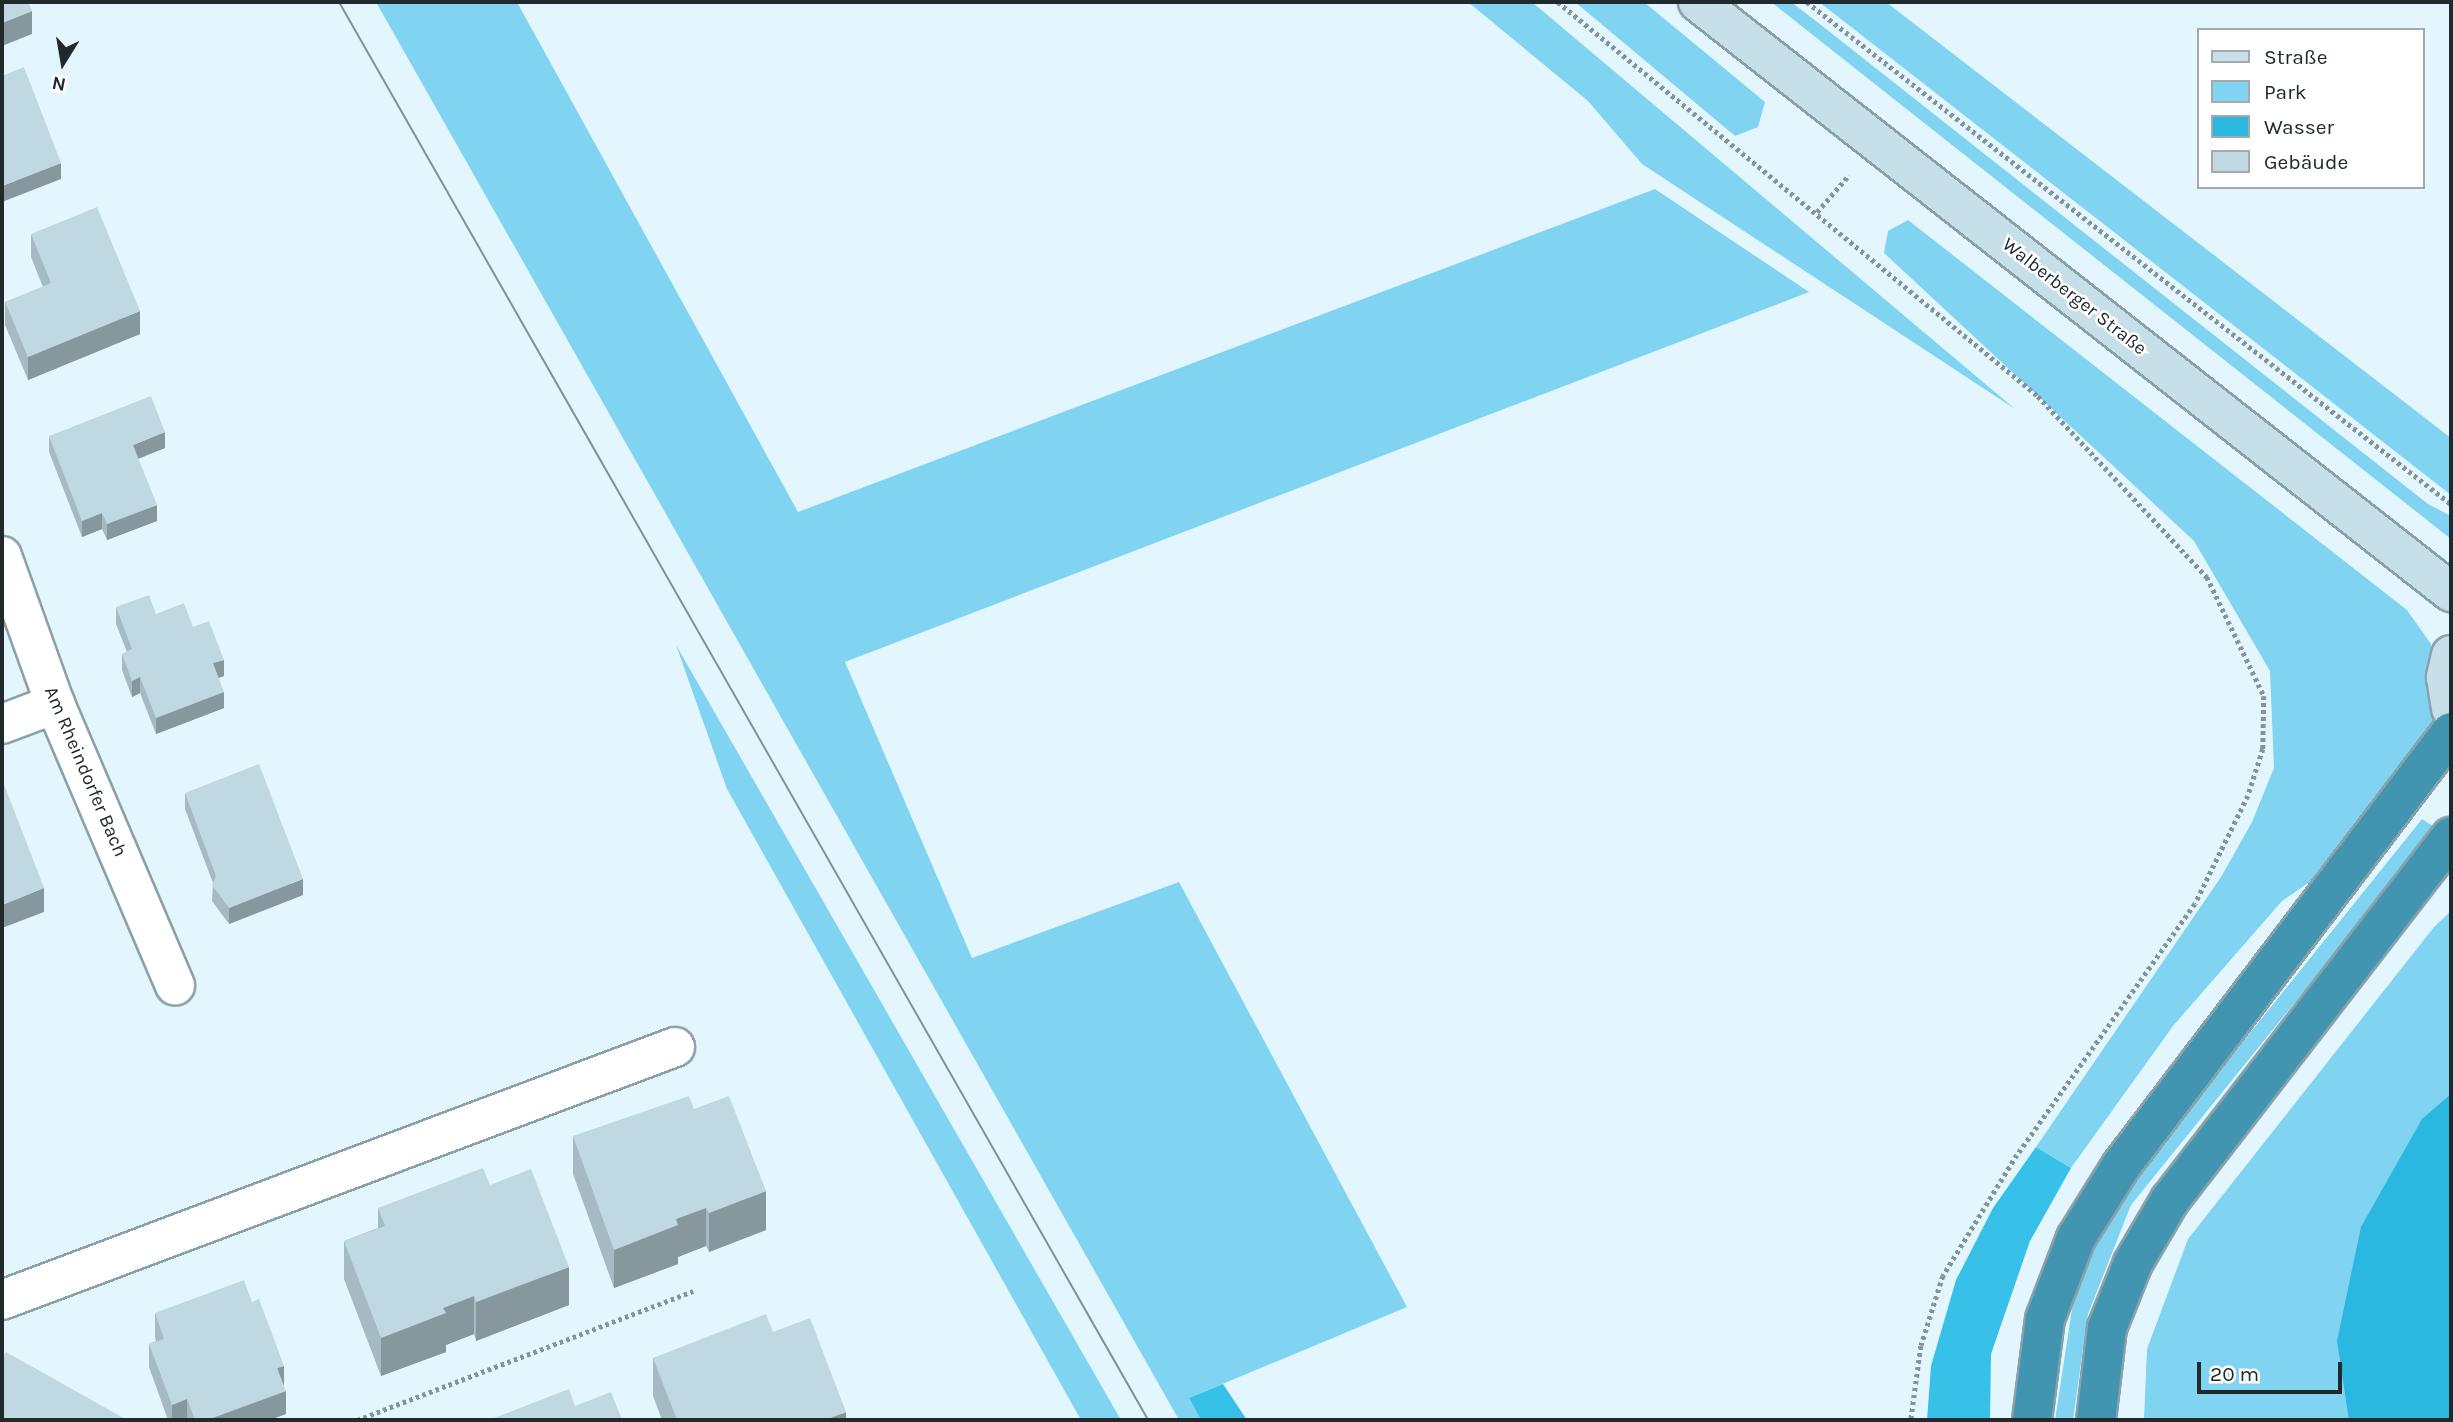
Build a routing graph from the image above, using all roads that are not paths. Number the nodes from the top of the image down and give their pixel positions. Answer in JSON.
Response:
{"nodes":[{"id":1,"x":1699,"y":2,"type":"edge"},
{"id":2,"x":2,"y":556,"type":"edge"},
{"id":3,"x":2451,"y":592,"type":"edge"},
{"id":4,"x":2451,"y":654,"type":"edge"},
{"id":5,"x":55,"y":704,"type":"junction"},
{"id":6,"x":2451,"y":709,"type":"edge"},
{"id":7,"x":2,"y":724,"type":"edge"},
{"id":8,"x":2451,"y":732,"type":"edge"},
{"id":9,"x":2451,"y":837,"type":"edge"},
{"id":10,"x":2451,"y":870,"type":"edge"},
{"id":11,"x":2406,"y":898,"type":"junction"},
{"id":12,"x":175,"y":986,"type":"dead end"},
{"id":13,"x":675,"y":1047,"type":"dead end"},
{"id":14,"x":2,"y":1300,"type":"edge"},
{"id":15,"x":2032,"y":1420,"type":"edge"},
{"id":16,"x":2096,"y":1420,"type":"edge"}],
"edges":[{"from":1,"to":3,"type":"main road","name":"Walberberger Straße"},
{"from":2,"to":5,"type":"street","name":"Am Rheindorfer Bach"},
{"from":4,"to":6,"type":"main road"},
{"from":5,"to":7,"type":"street"},
{"from":5,"to":12,"type":"street","name":"Am Rheindorfer Bach"},
{"from":8,"to":15,"type":"highway"},
{"from":9,"to":11,"type":"highway"},
{"from":10,"to":11,"type":"highway"},
{"from":11,"to":16,"type":"highway"},
{"from":13,"to":14,"type":"street"}]}
